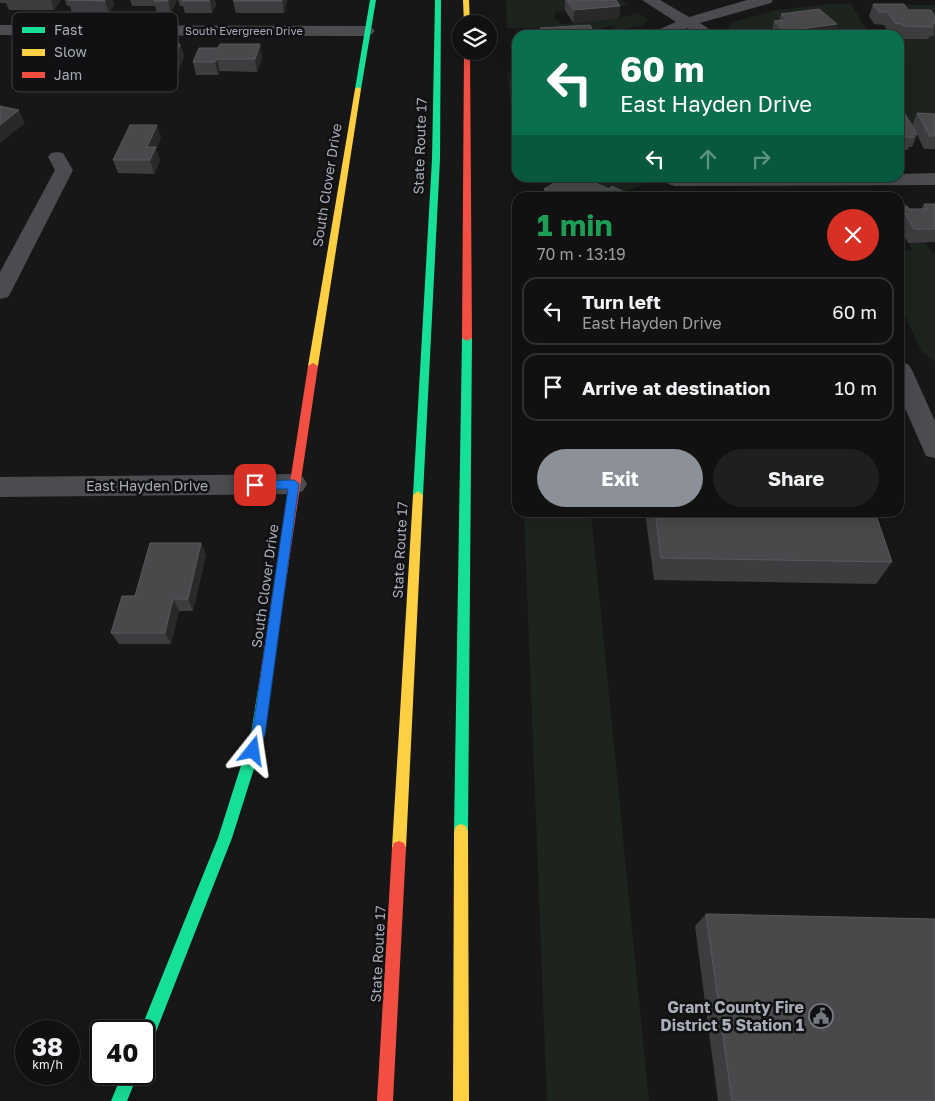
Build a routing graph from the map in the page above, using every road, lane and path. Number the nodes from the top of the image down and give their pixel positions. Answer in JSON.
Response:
{"nodes":[{"id":1,"x":373,"y":0,"type":"edge"},
{"id":2,"x":438,"y":0,"type":"edge"},
{"id":3,"x":466,"y":0,"type":"edge"},
{"id":4,"x":648,"y":0,"type":"edge"},
{"id":5,"x":766,"y":0,"type":"edge"},
{"id":6,"x":467,"y":15,"type":"edge"},
{"id":7,"x":688,"y":22,"type":"junction"},
{"id":8,"x":178,"y":30,"type":"edge"},
{"id":9,"x":670,"y":30,"type":"edge"},
{"id":10,"x":702,"y":30,"type":"edge"},
{"id":11,"x":367,"y":31,"type":"junction"},
{"id":12,"x":467,"y":60,"type":"edge"},
{"id":13,"x":57,"y":157,"type":"dead end"},
{"id":14,"x":904,"y":179,"type":"edge"},
{"id":15,"x":935,"y":179,"type":"edge"},
{"id":16,"x":7,"y":264,"type":"edge"},
{"id":17,"x":0,"y":292,"type":"edge"},
{"id":18,"x":904,"y":380,"type":"edge"},
{"id":19,"x":909,"y":393,"type":"junction"},
{"id":20,"x":935,"y":393,"type":"edge"},
{"id":21,"x":935,"y":449,"type":"edge"},
{"id":22,"x":294,"y":484,"type":"junction"},
{"id":23,"x":0,"y":487,"type":"edge"},
{"id":24,"x":152,"y":1020,"type":"edge"},
{"id":25,"x":126,"y":1085,"type":"edge"},
{"id":26,"x":119,"y":1101,"type":"edge"},
{"id":27,"x":386,"y":1101,"type":"edge"},
{"id":28,"x":461,"y":1101,"type":"edge"}],
"edges":[{"from":1,"to":11,"type":"main road","name":"South Clover Drive"},
{"from":2,"to":27,"type":"main road","name":"State Route 17"},
{"from":3,"to":6,"type":"main road"},
{"from":4,"to":7,"type":"street"},
{"from":5,"to":7,"type":"street"},
{"from":7,"to":9,"type":"street"},
{"from":7,"to":10,"type":"street"},
{"from":8,"to":11,"type":"street","name":"South Evergreen Drive"},
{"from":11,"to":22,"type":"main road","name":"South Clover Drive"},
{"from":12,"to":28,"type":"main road"},
{"from":13,"to":16,"type":"street"},
{"from":14,"to":15,"type":"street"},
{"from":16,"to":17,"type":"street"},
{"from":18,"to":19,"type":"street"},
{"from":19,"to":20,"type":"street"},
{"from":19,"to":21,"type":"street"},
{"from":22,"to":23,"type":"street","name":"East Hayden Drive"},
{"from":22,"to":24,"type":"main road","name":"South Clover Drive"},
{"from":25,"to":26,"type":"main road"}]}
